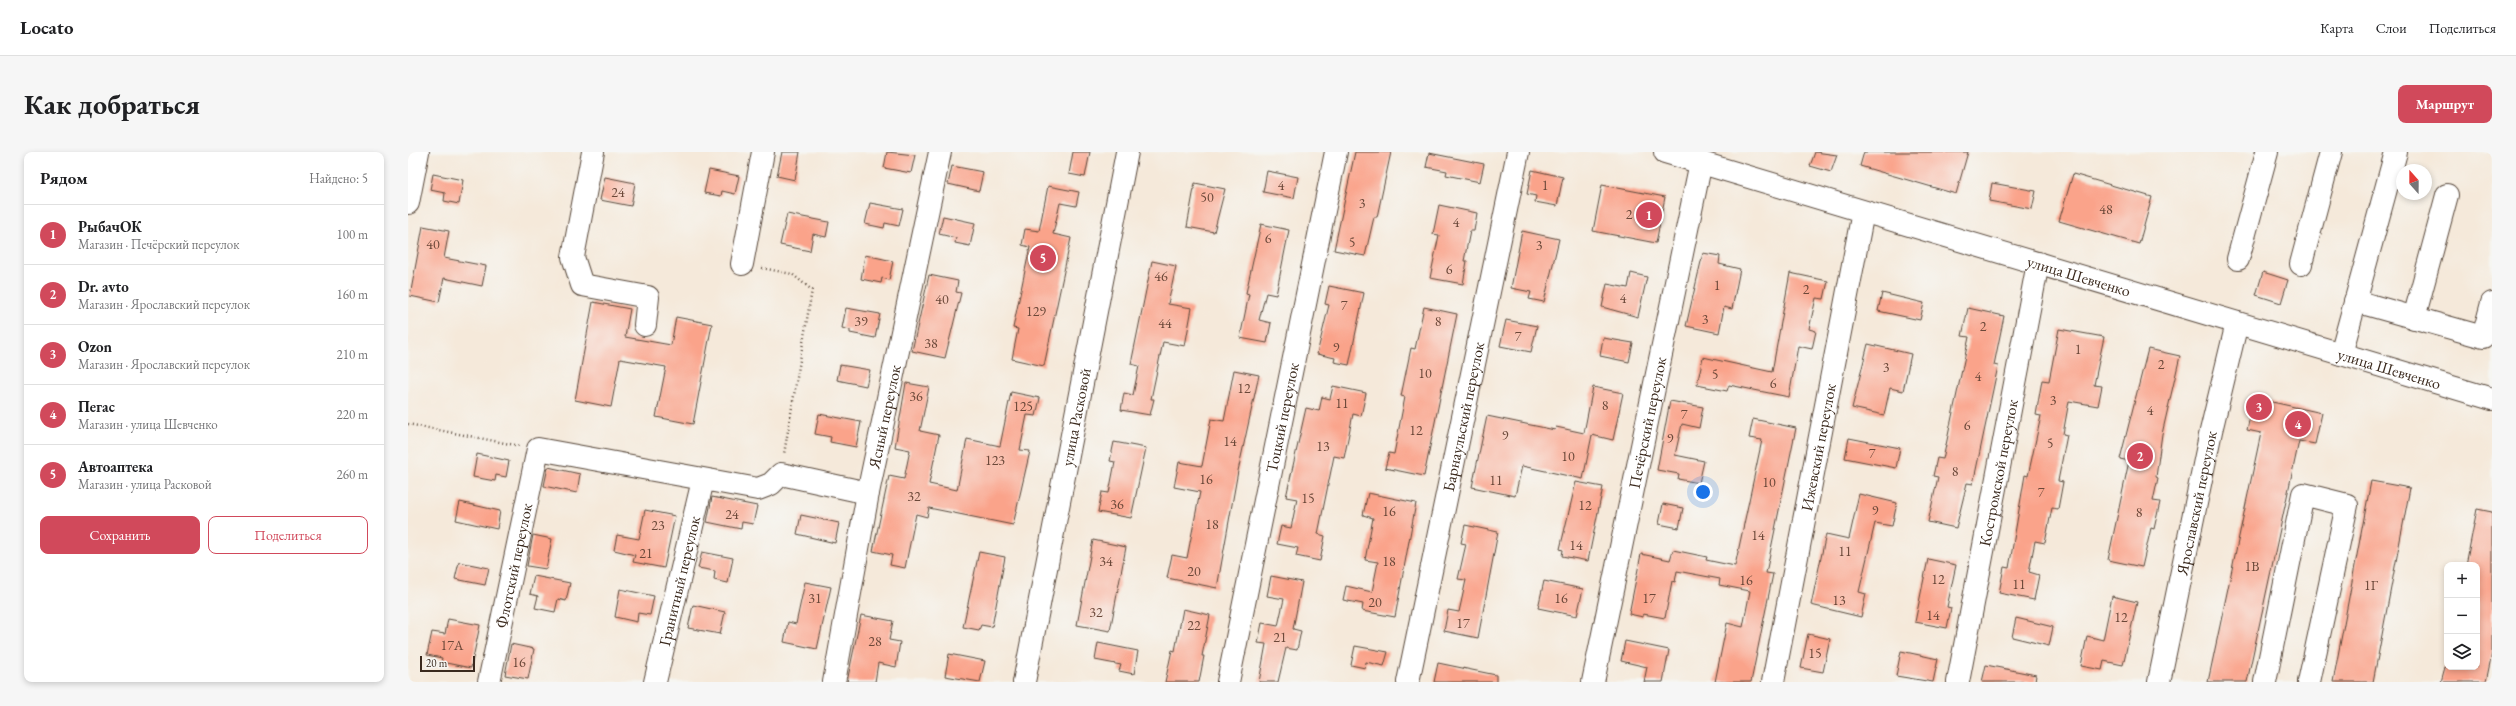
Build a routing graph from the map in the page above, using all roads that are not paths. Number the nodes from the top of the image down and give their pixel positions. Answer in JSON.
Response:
{"nodes":[{"id":1,"x":418,"y":152,"type":"edge"},
{"id":2,"x":593,"y":152,"type":"edge"},
{"id":3,"x":763,"y":152,"type":"edge"},
{"id":4,"x":940,"y":152,"type":"edge"},
{"id":5,"x":1127,"y":152,"type":"edge"},
{"id":6,"x":1336,"y":152,"type":"edge"},
{"id":7,"x":1518,"y":152,"type":"edge"},
{"id":8,"x":1666,"y":152,"type":"edge"},
{"id":9,"x":2267,"y":152,"type":"edge"},
{"id":10,"x":2331,"y":152,"type":"edge"},
{"id":11,"x":2396,"y":152,"type":"edge"},
{"id":12,"x":1701,"y":162,"type":"junction"},
{"id":13,"x":2448,"y":195,"type":"dead end"},
{"id":14,"x":408,"y":203,"type":"edge"},
{"id":15,"x":1863,"y":212,"type":"junction"},
{"id":16,"x":2238,"y":259,"type":"dead end"},
{"id":17,"x":2038,"y":263,"type":"junction"},
{"id":18,"x":742,"y":264,"type":"road end"},
{"id":19,"x":2301,"y":264,"type":"dead end"},
{"id":20,"x":2355,"y":301,"type":"junction"},
{"id":21,"x":2492,"y":303,"type":"edge"},
{"id":22,"x":2414,"y":318,"type":"junction"},
{"id":23,"x":2237,"y":323,"type":"junction"},
{"id":24,"x":644,"y":325,"type":"dead end"},
{"id":25,"x":2340,"y":354,"type":"junction"},
{"id":26,"x":2492,"y":398,"type":"edge"},
{"id":27,"x":703,"y":480,"type":"junction"},
{"id":28,"x":868,"y":493,"type":"junction"},
{"id":29,"x":489,"y":682,"type":"edge"},
{"id":30,"x":655,"y":682,"type":"edge"},
{"id":31,"x":834,"y":682,"type":"edge"},
{"id":32,"x":1024,"y":682,"type":"edge"},
{"id":33,"x":1228,"y":682,"type":"edge"},
{"id":34,"x":1408,"y":682,"type":"edge"},
{"id":35,"x":1593,"y":682,"type":"edge"},
{"id":36,"x":1773,"y":682,"type":"edge"},
{"id":37,"x":1958,"y":682,"type":"edge"},
{"id":38,"x":2159,"y":682,"type":"edge"},
{"id":39,"x":2265,"y":682,"type":"edge"},
{"id":40,"x":2309,"y":682,"type":"edge"}],
"edges":[{"from":1,"to":14,"type":"street"},
{"from":2,"to":24,"type":"street"},
{"from":3,"to":18,"type":"street"},
{"from":4,"to":28,"type":"street","name":"Ясный переулок"},
{"from":5,"to":32,"type":"street","name":"улица Расковой"},
{"from":6,"to":33,"type":"street","name":"Тоцкий переулок"},
{"from":7,"to":34,"type":"street","name":"Барнаульский переулок"},
{"from":8,"to":12,"type":"street","name":"улица Шевченко"},
{"from":9,"to":16,"type":"street"},
{"from":10,"to":19,"type":"street"},
{"from":11,"to":20,"type":"street"},
{"from":12,"to":15,"type":"street","name":"улица Шевченко"},
{"from":12,"to":35,"type":"street","name":"Печёрский переулок"},
{"from":13,"to":22,"type":"street"},
{"from":15,"to":17,"type":"street","name":"улица Шевченко"},
{"from":15,"to":36,"type":"street","name":"Ижевский переулок"},
{"from":17,"to":23,"type":"street","name":"улица Шевченко"},
{"from":17,"to":37,"type":"street","name":"Костромской переулок"},
{"from":20,"to":22,"type":"street"},
{"from":20,"to":25,"type":"street"},
{"from":21,"to":22,"type":"street"},
{"from":23,"to":25,"type":"street","name":"улица Шевченко"},
{"from":23,"to":38,"type":"street","name":"Ярославский переулок"},
{"from":25,"to":26,"type":"street","name":"улица Шевченко"},
{"from":27,"to":28,"type":"street"},
{"from":27,"to":29,"type":"street","name":"Флотский переулок"},
{"from":27,"to":30,"type":"street","name":"Гранитный переулок"},
{"from":28,"to":31,"type":"street","name":"Ясный переулок"},
{"from":39,"to":40,"type":"street"}]}
